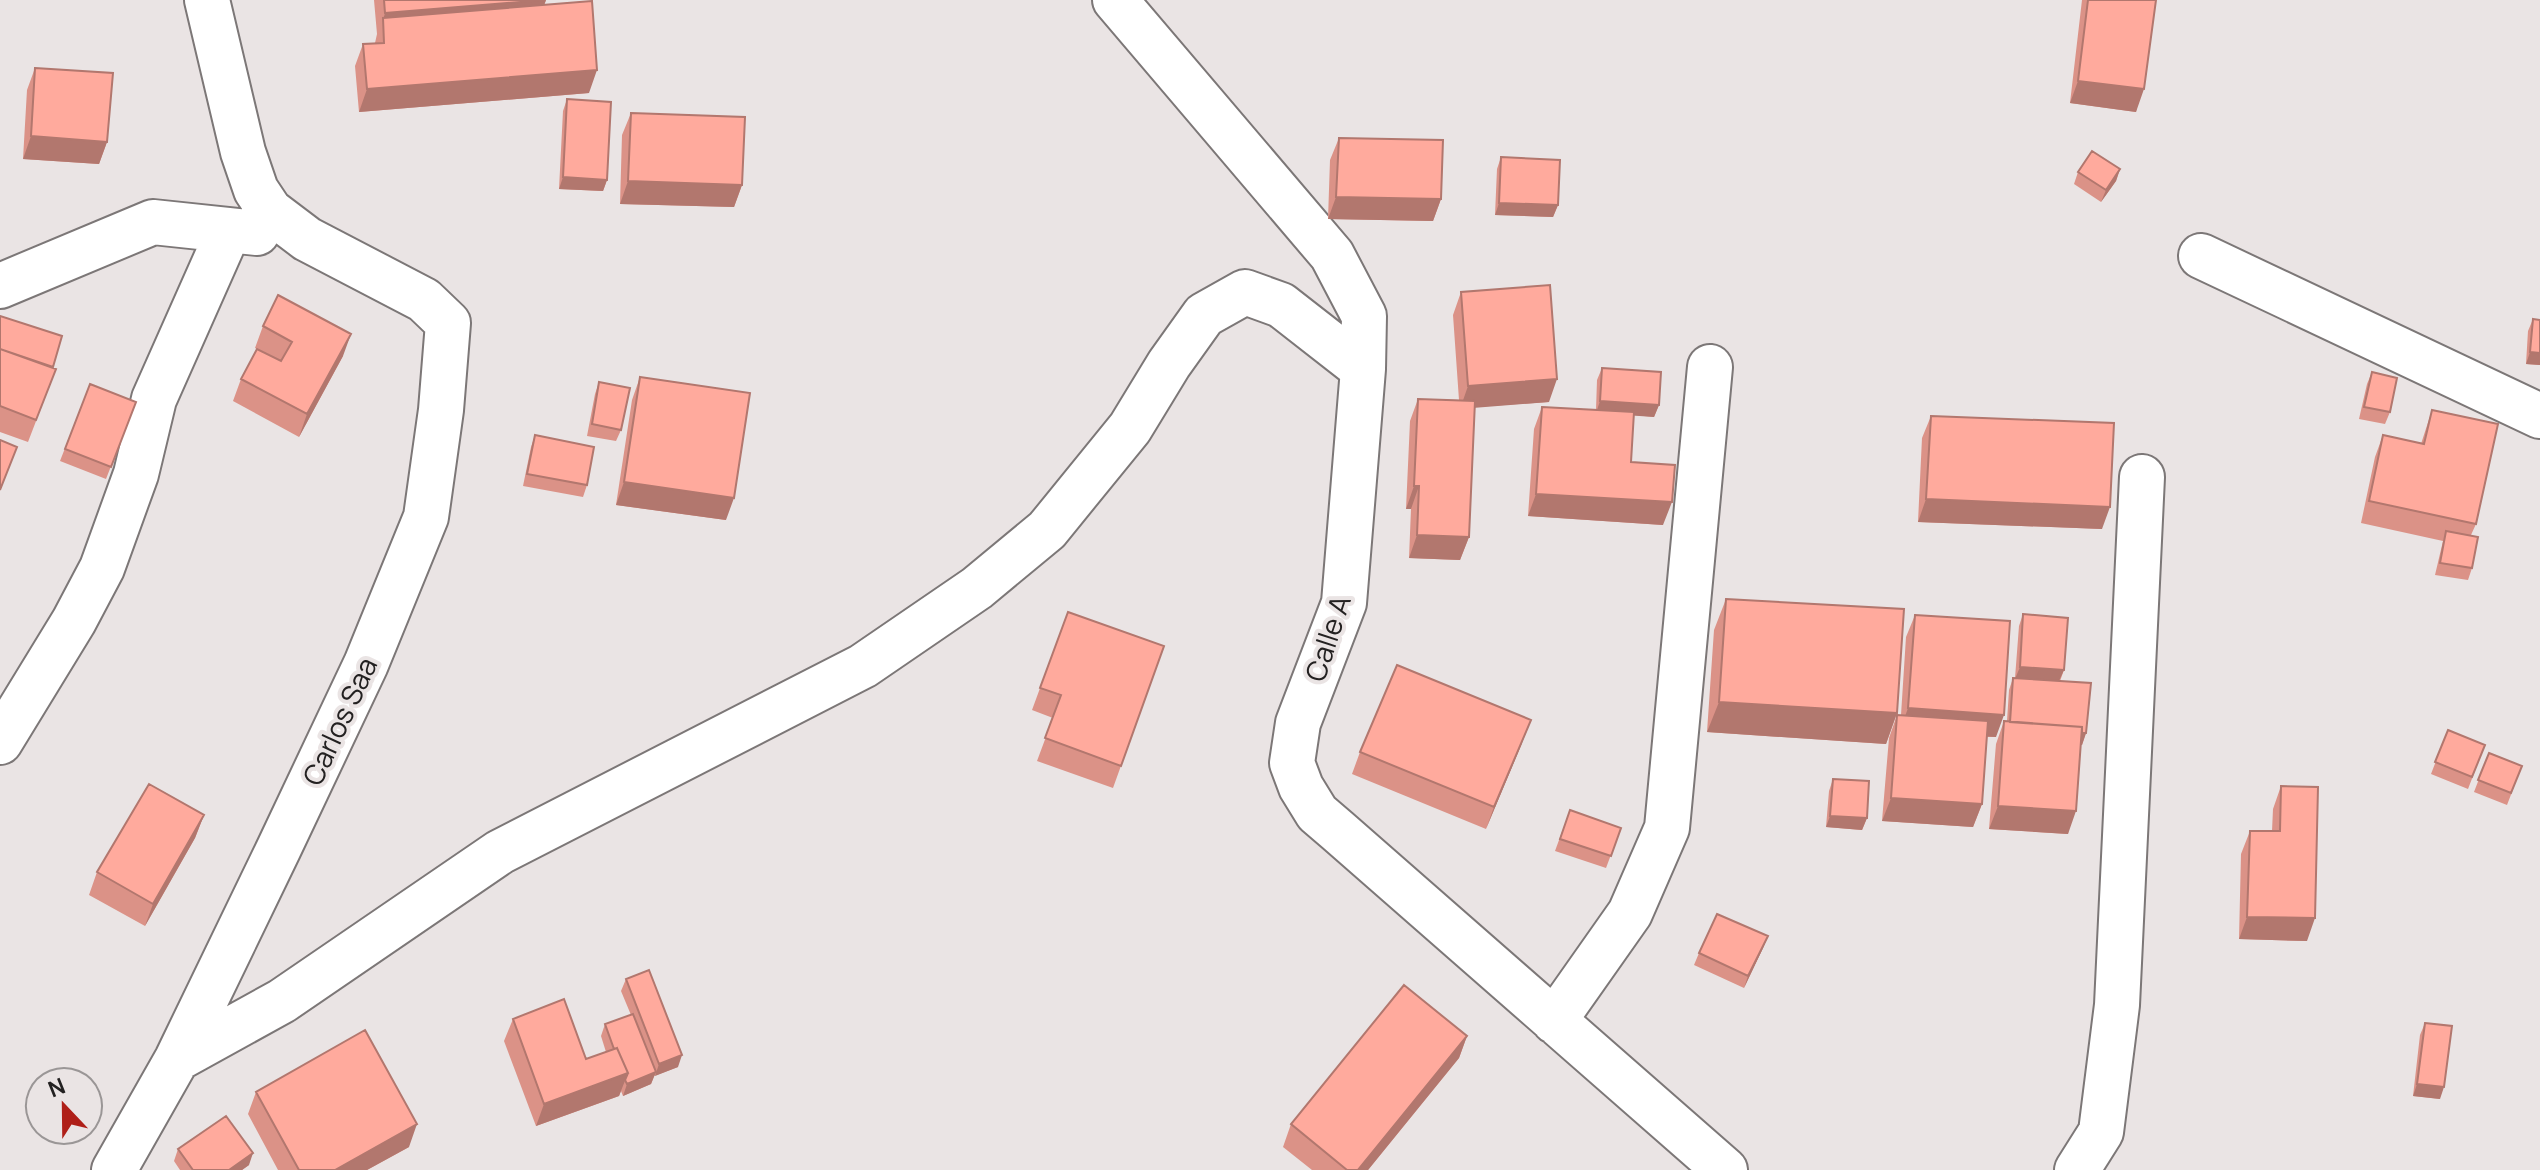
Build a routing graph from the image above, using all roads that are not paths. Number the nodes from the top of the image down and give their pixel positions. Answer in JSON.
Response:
{"nodes":[{"id":1,"x":207,"y":0,"type":"edge"},
{"id":2,"x":1115,"y":0,"type":"edge"},
{"id":3,"x":229,"y":230,"type":"junction"},
{"id":4,"x":307,"y":239,"type":"junction"},
{"id":5,"x":2201,"y":256,"type":"dead end"},
{"id":6,"x":0,"y":286,"type":"edge"},
{"id":7,"x":1710,"y":367,"type":"dead end"},
{"id":8,"x":1363,"y":369,"type":"junction"},
{"id":9,"x":2540,"y":416,"type":"edge"},
{"id":10,"x":2142,"y":477,"type":"dead end"},
{"id":11,"x":0,"y":742,"type":"edge"},
{"id":12,"x":1554,"y":1021,"type":"junction"},
{"id":13,"x":177,"y":1059,"type":"junction"},
{"id":14,"x":114,"y":1170,"type":"edge"},
{"id":15,"x":1725,"y":1170,"type":"edge"},
{"id":16,"x":2077,"y":1170,"type":"edge"}],
"edges":[{"from":1,"to":4,"type":"street"},
{"from":2,"to":8,"type":"street","name":"Calle A"},
{"from":3,"to":4,"type":"street"},
{"from":3,"to":6,"type":"street"},
{"from":3,"to":11,"type":"street"},
{"from":4,"to":13,"type":"street","name":"Carlos Saa"},
{"from":5,"to":9,"type":"street"},
{"from":7,"to":12,"type":"street"},
{"from":8,"to":12,"type":"street","name":"Calle A"},
{"from":8,"to":13,"type":"street"},
{"from":10,"to":16,"type":"street"},
{"from":12,"to":15,"type":"street","name":"Calle A"},
{"from":13,"to":14,"type":"street","name":"Carlos Saa"}]}
